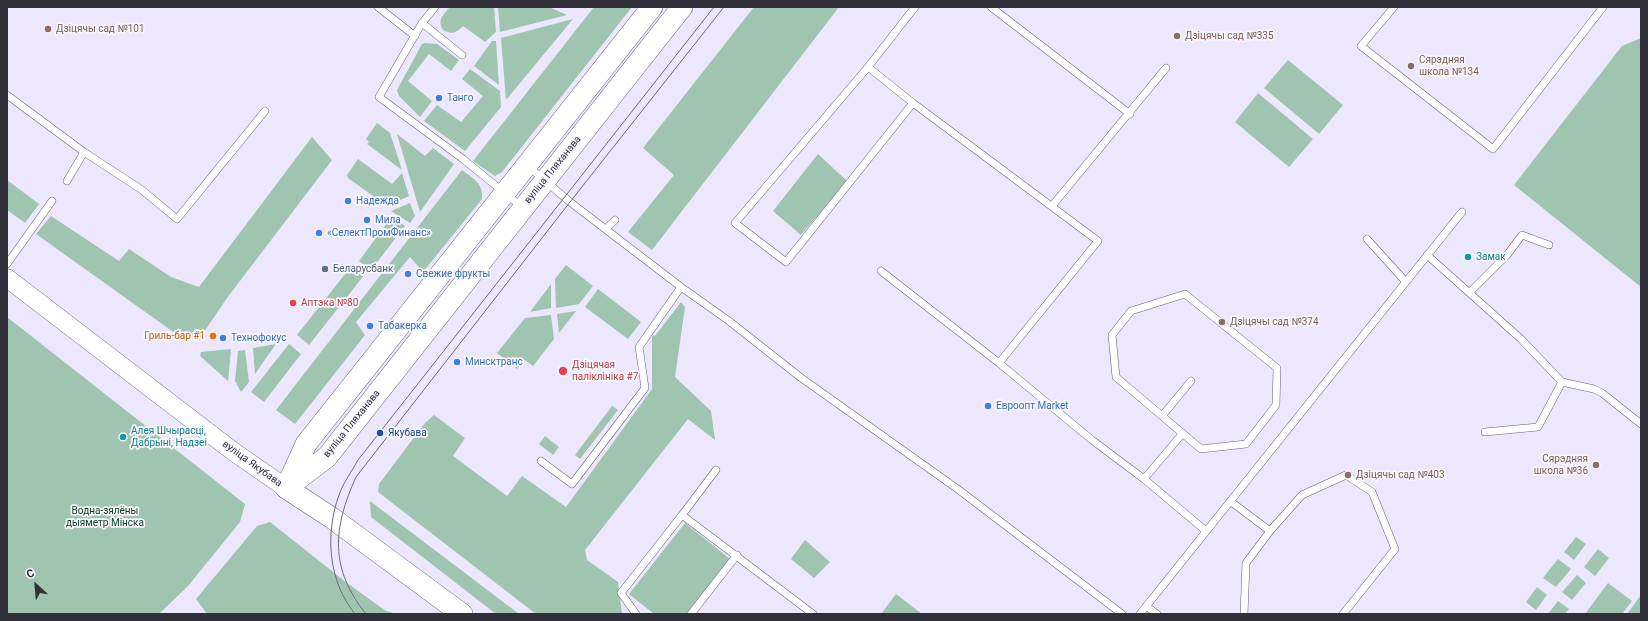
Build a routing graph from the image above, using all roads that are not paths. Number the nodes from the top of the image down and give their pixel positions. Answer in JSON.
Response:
{"nodes":[{"id":1,"x":378,"y":7,"type":"edge"},
{"id":2,"x":435,"y":7,"type":"edge"},
{"id":3,"x":652,"y":7,"type":"edge"},
{"id":4,"x":682,"y":7,"type":"edge"},
{"id":5,"x":915,"y":7,"type":"edge"},
{"id":6,"x":991,"y":7,"type":"edge"},
{"id":7,"x":1394,"y":7,"type":"edge"},
{"id":8,"x":1603,"y":7,"type":"edge"},
{"id":9,"x":422,"y":23,"type":"junction"},
{"id":10,"x":415,"y":36,"type":"junction"},
{"id":11,"x":462,"y":55,"type":"dead end"},
{"id":12,"x":868,"y":67,"type":"junction"},
{"id":13,"x":1166,"y":68,"type":"dead end"},
{"id":14,"x":7,"y":95,"type":"edge"},
{"id":15,"x":913,"y":102,"type":"junction"},
{"id":16,"x":265,"y":111,"type":"dead end"},
{"id":17,"x":1130,"y":114,"type":"junction"},
{"id":18,"x":84,"y":152,"type":"junction"},
{"id":19,"x":527,"y":165,"type":"junction"},
{"id":20,"x":545,"y":180,"type":"junction"},
{"id":21,"x":67,"y":181,"type":"dead end"},
{"id":22,"x":504,"y":192,"type":"junction"},
{"id":23,"x":52,"y":201,"type":"dead end"},
{"id":24,"x":1052,"y":206,"type":"junction"},
{"id":25,"x":523,"y":208,"type":"junction"},
{"id":26,"x":1462,"y":212,"type":"dead end"},
{"id":27,"x":615,"y":220,"type":"dead end"},
{"id":28,"x":606,"y":229,"type":"junction"},
{"id":29,"x":1367,"y":239,"type":"dead end"},
{"id":30,"x":1549,"y":245,"type":"dead end"},
{"id":31,"x":1427,"y":255,"type":"junction"},
{"id":32,"x":7,"y":264,"type":"edge"},
{"id":33,"x":881,"y":271,"type":"dead end"},
{"id":34,"x":7,"y":278,"type":"edge"},
{"id":35,"x":1406,"y":282,"type":"junction"},
{"id":36,"x":681,"y":287,"type":"junction"},
{"id":37,"x":1470,"y":292,"type":"junction"},
{"id":38,"x":999,"y":363,"type":"junction"},
{"id":39,"x":1191,"y":381,"type":"dead end"},
{"id":40,"x":1562,"y":382,"type":"junction"},
{"id":41,"x":1162,"y":416,"type":"junction"},
{"id":42,"x":1641,"y":424,"type":"edge"},
{"id":43,"x":1484,"y":432,"type":"dead end"},
{"id":44,"x":1183,"y":433,"type":"junction"},
{"id":45,"x":541,"y":461,"type":"dead end"},
{"id":46,"x":716,"y":470,"type":"dead end"},
{"id":47,"x":1144,"y":479,"type":"junction"},
{"id":48,"x":286,"y":488,"type":"junction"},
{"id":49,"x":1230,"y":501,"type":"junction"},
{"id":50,"x":682,"y":515,"type":"junction"},
{"id":51,"x":1206,"y":531,"type":"junction"},
{"id":52,"x":1270,"y":531,"type":"junction"},
{"id":53,"x":737,"y":555,"type":"junction"},
{"id":54,"x":1146,"y":606,"type":"junction"},
{"id":55,"x":462,"y":614,"type":"edge"},
{"id":56,"x":636,"y":614,"type":"edge"},
{"id":57,"x":691,"y":614,"type":"edge"},
{"id":58,"x":813,"y":614,"type":"edge"},
{"id":59,"x":1122,"y":614,"type":"edge"},
{"id":60,"x":1140,"y":614,"type":"edge"},
{"id":61,"x":1157,"y":614,"type":"edge"},
{"id":62,"x":1244,"y":614,"type":"edge"},
{"id":63,"x":1343,"y":614,"type":"edge"}],
"edges":[{"from":1,"to":10,"type":"lane"},
{"from":2,"to":9,"type":"lane"},
{"from":3,"to":19,"type":"main road"},
{"from":4,"to":20,"type":"main road","name":"вуліца Пляханава"},
{"from":5,"to":12,"type":"lane"},
{"from":6,"to":17,"type":"lane"},
{"from":7,"to":8,"type":"lane"},
{"from":9,"to":10,"type":"lane"},
{"from":9,"to":11,"type":"lane"},
{"from":10,"to":22,"type":"lane"},
{"from":12,"to":15,"type":"lane"},
{"from":12,"to":15,"type":"lane"},
{"from":13,"to":17,"type":"lane"},
{"from":14,"to":18,"type":"lane"},
{"from":15,"to":24,"type":"lane"},
{"from":16,"to":18,"type":"lane"},
{"from":17,"to":24,"type":"lane"},
{"from":18,"to":21,"type":"lane"},
{"from":19,"to":20,"type":"lane"},
{"from":19,"to":22,"type":"main road"},
{"from":20,"to":25,"type":"main road","name":"вуліца Пляханава"},
{"from":20,"to":28,"type":"lane"},
{"from":22,"to":25,"type":"lane"},
{"from":22,"to":48,"type":"main road"},
{"from":23,"to":32,"type":"lane"},
{"from":24,"to":38,"type":"lane"},
{"from":25,"to":48,"type":"main road","name":"вуліца Пляханава"},
{"from":26,"to":31,"type":"lane"},
{"from":27,"to":28,"type":"lane"},
{"from":28,"to":36,"type":"lane"},
{"from":29,"to":35,"type":"lane"},
{"from":30,"to":37,"type":"lane"},
{"from":31,"to":35,"type":"lane"},
{"from":31,"to":37,"type":"lane"},
{"from":33,"to":38,"type":"lane"},
{"from":34,"to":48,"type":"street","name":"вуліца Якубава"},
{"from":35,"to":49,"type":"lane"},
{"from":36,"to":45,"type":"lane"},
{"from":36,"to":59,"type":"lane"},
{"from":37,"to":40,"type":"lane"},
{"from":38,"to":47,"type":"lane"},
{"from":39,"to":41,"type":"lane"},
{"from":40,"to":42,"type":"lane"},
{"from":40,"to":43,"type":"lane"},
{"from":41,"to":44,"type":"lane"},
{"from":41,"to":44,"type":"lane"},
{"from":44,"to":47,"type":"lane"},
{"from":46,"to":50,"type":"lane"},
{"from":47,"to":51,"type":"lane"},
{"from":48,"to":55,"type":"main road","name":"вуліца Якубава"},
{"from":49,"to":51,"type":"lane"},
{"from":49,"to":52,"type":"lane"},
{"from":50,"to":53,"type":"lane"},
{"from":50,"to":56,"type":"lane"},
{"from":51,"to":54,"type":"lane"},
{"from":52,"to":62,"type":"lane"},
{"from":52,"to":63,"type":"lane"},
{"from":53,"to":57,"type":"lane"},
{"from":53,"to":58,"type":"lane"},
{"from":54,"to":60,"type":"lane"},
{"from":54,"to":61,"type":"lane"}]}
